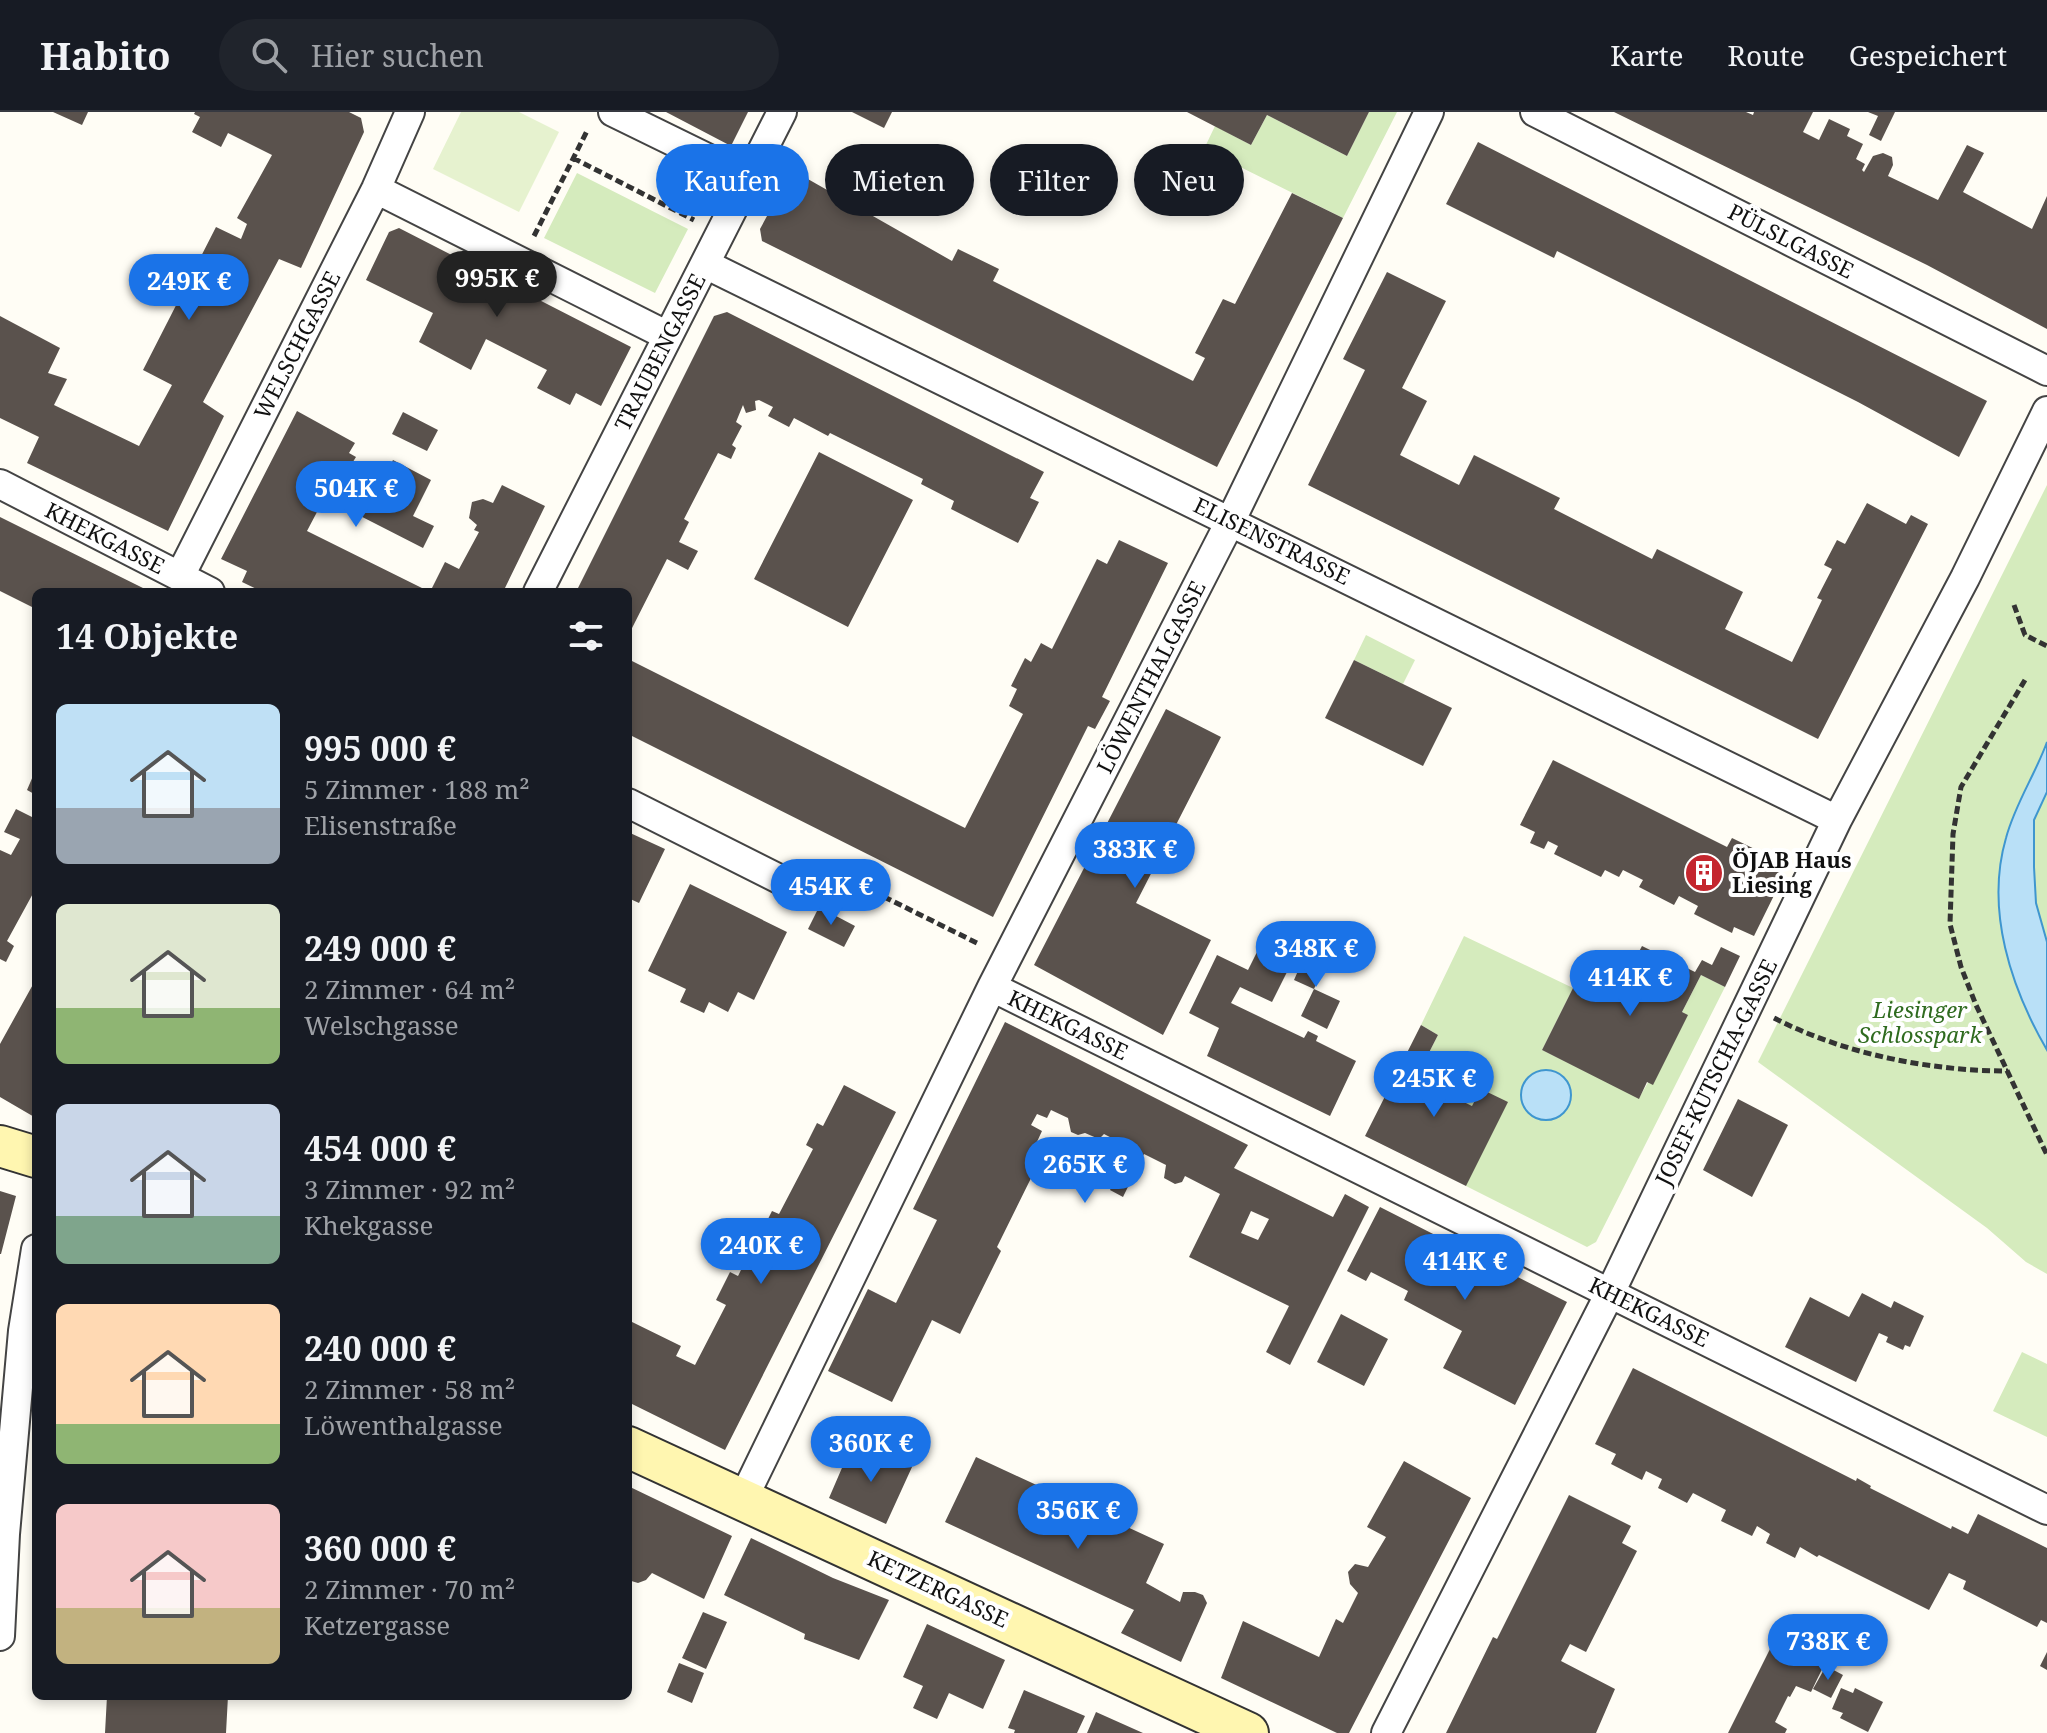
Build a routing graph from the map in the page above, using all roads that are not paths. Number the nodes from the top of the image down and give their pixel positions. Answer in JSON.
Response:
{"nodes":[{"id":1,"x":410,"y":112,"type":"edge"},
{"id":2,"x":782,"y":112,"type":"edge"},
{"id":3,"x":1429,"y":112,"type":"edge"},
{"id":4,"x":1535,"y":112,"type":"edge"},
{"id":5,"x":602,"y":118,"type":"edge"},
{"id":6,"x":665,"y":144,"type":"edge"},
{"id":7,"x":766,"y":144,"type":"edge"},
{"id":8,"x":376,"y":189,"type":"junction"},
{"id":9,"x":729,"y":216,"type":"edge"},
{"id":10,"x":705,"y":264,"type":"junction"},
{"id":11,"x":668,"y":336,"type":"junction"},
{"id":12,"x":2047,"y":371,"type":"edge"},
{"id":13,"x":2047,"y":411,"type":"edge"},
{"id":14,"x":0,"y":484,"type":"edge"},
{"id":15,"x":1231,"y":520,"type":"junction"},
{"id":16,"x":180,"y":576,"type":"junction"},
{"id":17,"x":202,"y":588,"type":"edge"},
{"id":18,"x":540,"y":588,"type":"edge"},
{"id":19,"x":632,"y":805,"type":"edge"},
{"id":20,"x":1837,"y":820,"type":"junction"},
{"id":21,"x":805,"y":892,"type":"road end"},
{"id":22,"x":992,"y":987,"type":"junction"},
{"id":23,"x":0,"y":1146,"type":"edge"},
{"id":24,"x":32,"y":1156,"type":"edge"},
{"id":25,"x":32,"y":1272,"type":"edge"},
{"id":26,"x":1610,"y":1293,"type":"junction"},
{"id":27,"x":632,"y":1449,"type":"edge"},
{"id":28,"x":743,"y":1499,"type":"junction"},
{"id":29,"x":2047,"y":1510,"type":"edge"},
{"id":30,"x":2,"y":1533,"type":"edge"},
{"id":31,"x":0,"y":1636,"type":"edge"},
{"id":32,"x":1248,"y":1733,"type":"edge"},
{"id":33,"x":1386,"y":1733,"type":"edge"}],
"edges":[{"from":1,"to":8,"type":"street","name":"WELSCHGASSE"},
{"from":2,"to":7,"type":"street","name":"TRAUBENGASSE"},
{"from":3,"to":15,"type":"street","name":"LÖWENTHALGASSE"},
{"from":4,"to":12,"type":"street","name":"PÜLSLGASSE"},
{"from":5,"to":6,"type":"street"},
{"from":8,"to":11,"type":"street"},
{"from":8,"to":16,"type":"street","name":"WELSCHGASSE"},
{"from":9,"to":10,"type":"street","name":"TRAUBENGASSE"},
{"from":10,"to":11,"type":"street","name":"TRAUBENGASSE"},
{"from":10,"to":15,"type":"street","name":"ELISENSTRASSE"},
{"from":11,"to":18,"type":"street","name":"TRAUBENGASSE"},
{"from":13,"to":20,"type":"street","name":"JOSEF-KUTSCHA-GASSE"},
{"from":14,"to":16,"type":"street","name":"KHEKGASSE"},
{"from":15,"to":20,"type":"street","name":"ELISENSTRASSE"},
{"from":15,"to":22,"type":"street","name":"LÖWENTHALGASSE"},
{"from":16,"to":17,"type":"street","name":"KHEKGASSE"},
{"from":19,"to":21,"type":"street"},
{"from":20,"to":26,"type":"street","name":"JOSEF-KUTSCHA-GASSE"},
{"from":22,"to":26,"type":"street","name":"KHEKGASSE"},
{"from":22,"to":28,"type":"street","name":"LÖWENTHALGASSE"},
{"from":23,"to":24,"type":"main road"},
{"from":25,"to":30,"type":"street"},
{"from":26,"to":29,"type":"street","name":"KHEKGASSE"},
{"from":26,"to":33,"type":"street","name":"JOSEF-KUTSCHA-GASSE"},
{"from":27,"to":28,"type":"main road","name":"KETZERGASSE"},
{"from":28,"to":32,"type":"main road","name":"KETZERGASSE"},
{"from":30,"to":31,"type":"street"}]}
